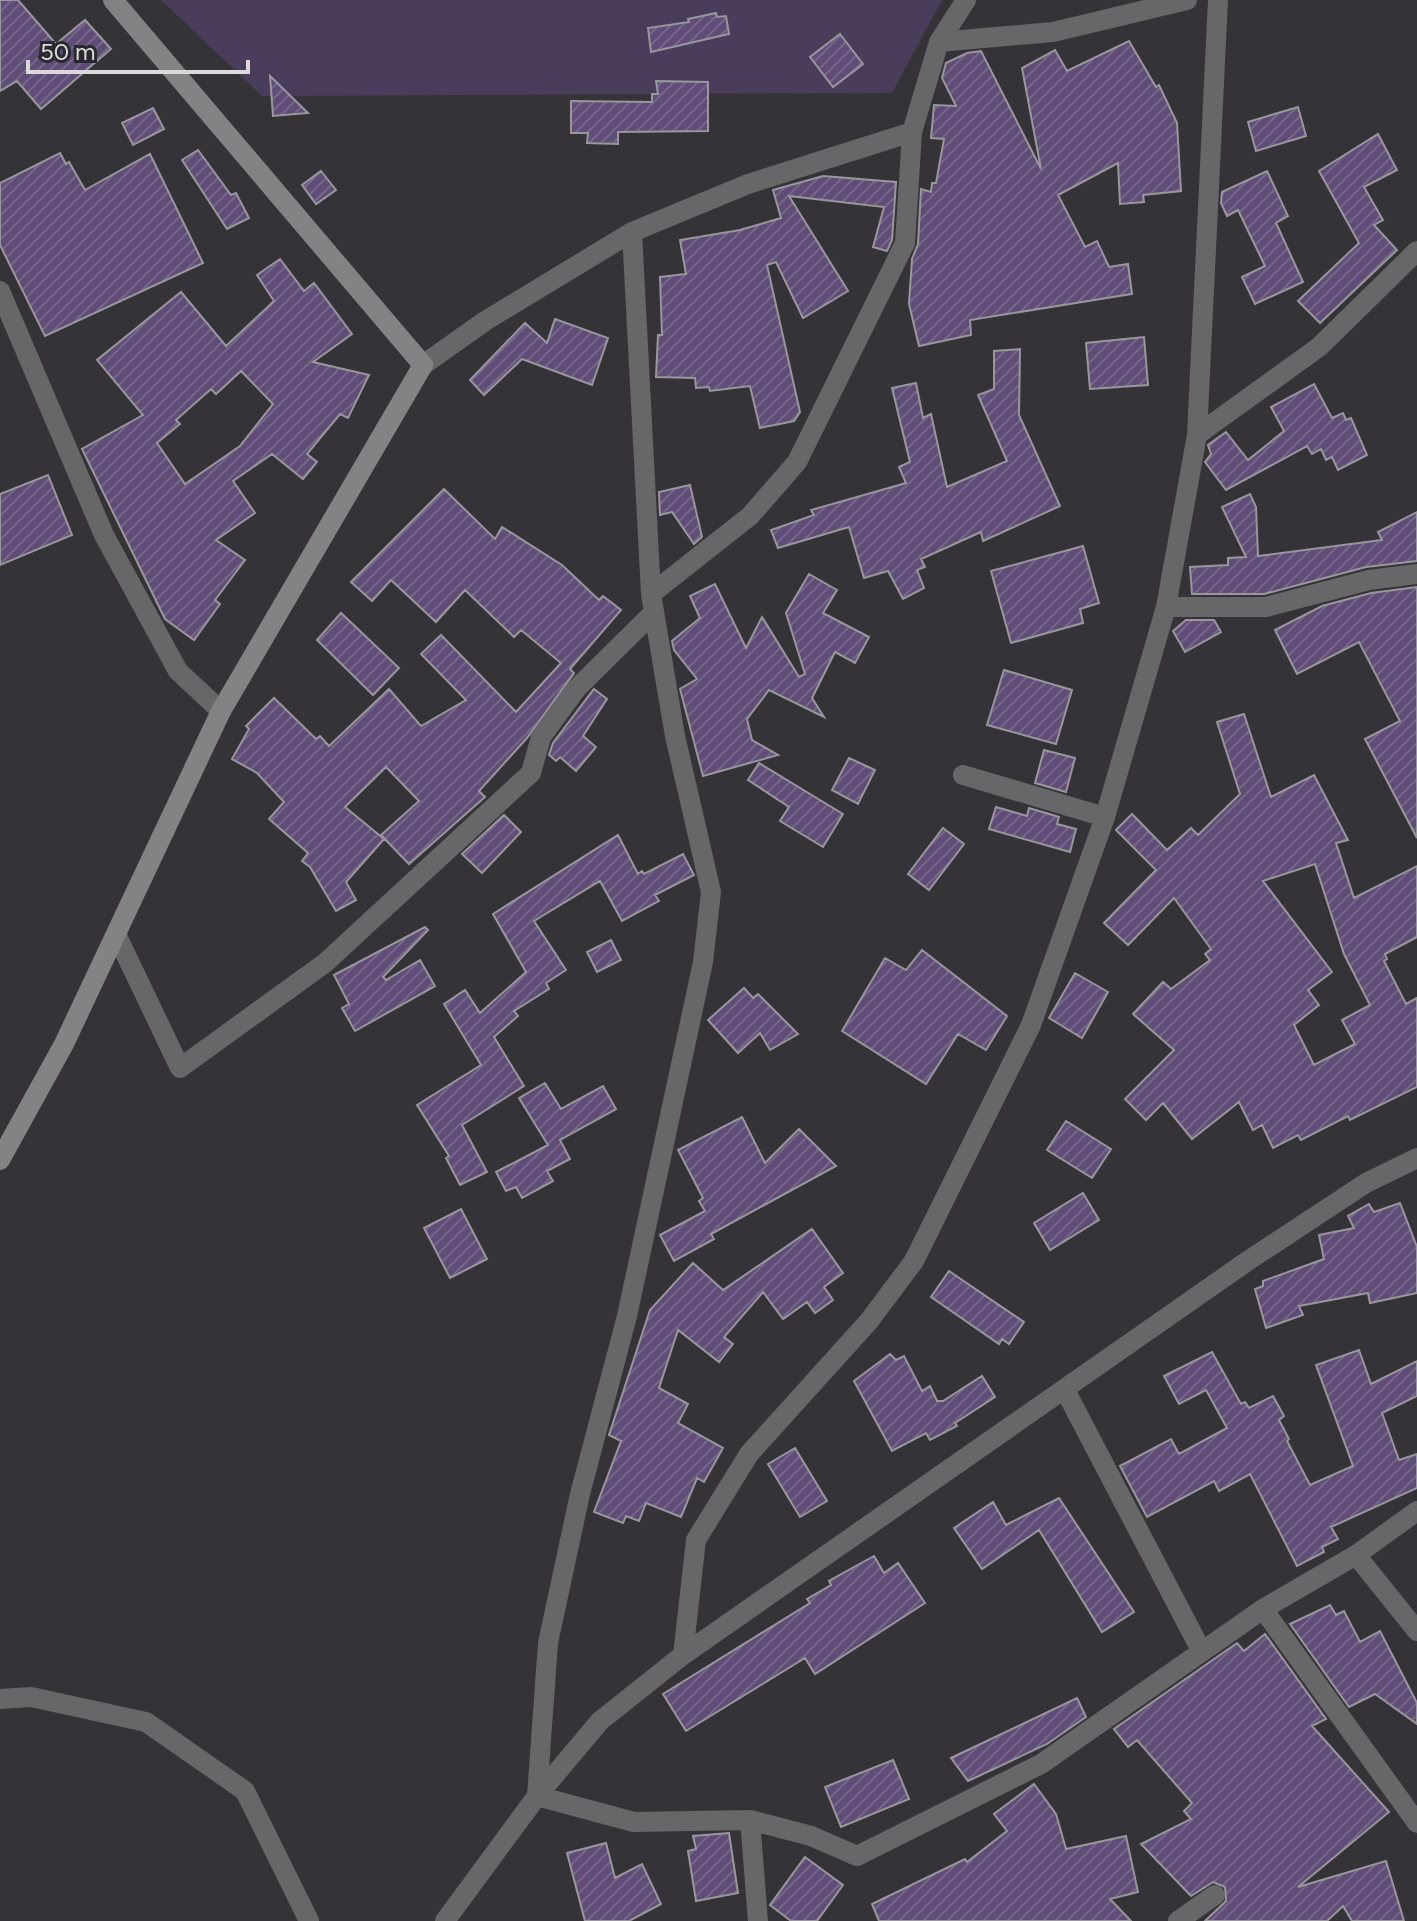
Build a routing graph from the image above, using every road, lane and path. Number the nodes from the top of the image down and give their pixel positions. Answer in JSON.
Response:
{"nodes":[{"id":1,"x":113,"y":0,"type":"edge"},
{"id":2,"x":966,"y":0,"type":"edge"},
{"id":3,"x":1187,"y":0,"type":"edge"},
{"id":4,"x":1218,"y":0,"type":"edge"},
{"id":5,"x":939,"y":42,"type":"junction"},
{"id":6,"x":912,"y":132,"type":"junction"},
{"id":7,"x":632,"y":232,"type":"junction"},
{"id":8,"x":1417,"y":251,"type":"edge"},
{"id":9,"x":0,"y":291,"type":"edge"},
{"id":10,"x":423,"y":365,"type":"junction"},
{"id":11,"x":1197,"y":435,"type":"junction"},
{"id":12,"x":1417,"y":574,"type":"edge"},
{"id":13,"x":652,"y":603,"type":"junction"},
{"id":14,"x":1166,"y":607,"type":"junction"},
{"id":15,"x":221,"y":711,"type":"junction"},
{"id":16,"x":963,"y":775,"type":"dead end"},
{"id":17,"x":1105,"y":817,"type":"junction"},
{"id":18,"x":116,"y":934,"type":"junction"},
{"id":19,"x":1417,"y":1158,"type":"edge"},
{"id":20,"x":0,"y":1160,"type":"edge"},
{"id":21,"x":1065,"y":1390,"type":"junction"},
{"id":22,"x":1417,"y":1511,"type":"edge"},
{"id":23,"x":1356,"y":1555,"type":"junction"},
{"id":24,"x":1263,"y":1609,"type":"junction"},
{"id":25,"x":1417,"y":1631,"type":"edge"},
{"id":26,"x":1202,"y":1652,"type":"junction"},
{"id":27,"x":683,"y":1655,"type":"junction"},
{"id":28,"x":0,"y":1699,"type":"edge"},
{"id":29,"x":537,"y":1796,"type":"junction"},
{"id":30,"x":750,"y":1820,"type":"junction"},
{"id":31,"x":1417,"y":1823,"type":"edge"},
{"id":32,"x":1215,"y":1895,"type":"dead end"},
{"id":33,"x":309,"y":1921,"type":"edge"},
{"id":34,"x":445,"y":1921,"type":"edge"},
{"id":35,"x":758,"y":1921,"type":"edge"},
{"id":36,"x":1178,"y":1921,"type":"edge"}],
"edges":[{"from":1,"to":10,"type":"street"},
{"from":2,"to":5,"type":"street"},
{"from":3,"to":5,"type":"street"},
{"from":4,"to":11,"type":"street"},
{"from":5,"to":6,"type":"street"},
{"from":6,"to":7,"type":"street"},
{"from":6,"to":13,"type":"street"},
{"from":7,"to":10,"type":"street"},
{"from":7,"to":13,"type":"street"},
{"from":8,"to":11,"type":"street"},
{"from":9,"to":15,"type":"street"},
{"from":10,"to":15,"type":"street"},
{"from":11,"to":14,"type":"street"},
{"from":12,"to":14,"type":"street"},
{"from":13,"to":18,"type":"street"},
{"from":13,"to":29,"type":"street"},
{"from":14,"to":17,"type":"street"},
{"from":15,"to":18,"type":"street"},
{"from":16,"to":17,"type":"street"},
{"from":17,"to":27,"type":"street"},
{"from":18,"to":20,"type":"street"},
{"from":19,"to":21,"type":"street"},
{"from":21,"to":26,"type":"street"},
{"from":21,"to":27,"type":"street"},
{"from":22,"to":23,"type":"street"},
{"from":23,"to":24,"type":"street"},
{"from":23,"to":25,"type":"street"},
{"from":24,"to":26,"type":"street"},
{"from":24,"to":31,"type":"street"},
{"from":26,"to":30,"type":"street"},
{"from":27,"to":29,"type":"street"},
{"from":28,"to":33,"type":"street"},
{"from":29,"to":30,"type":"street"},
{"from":29,"to":34,"type":"street"},
{"from":30,"to":35,"type":"street"},
{"from":32,"to":36,"type":"street"}]}
